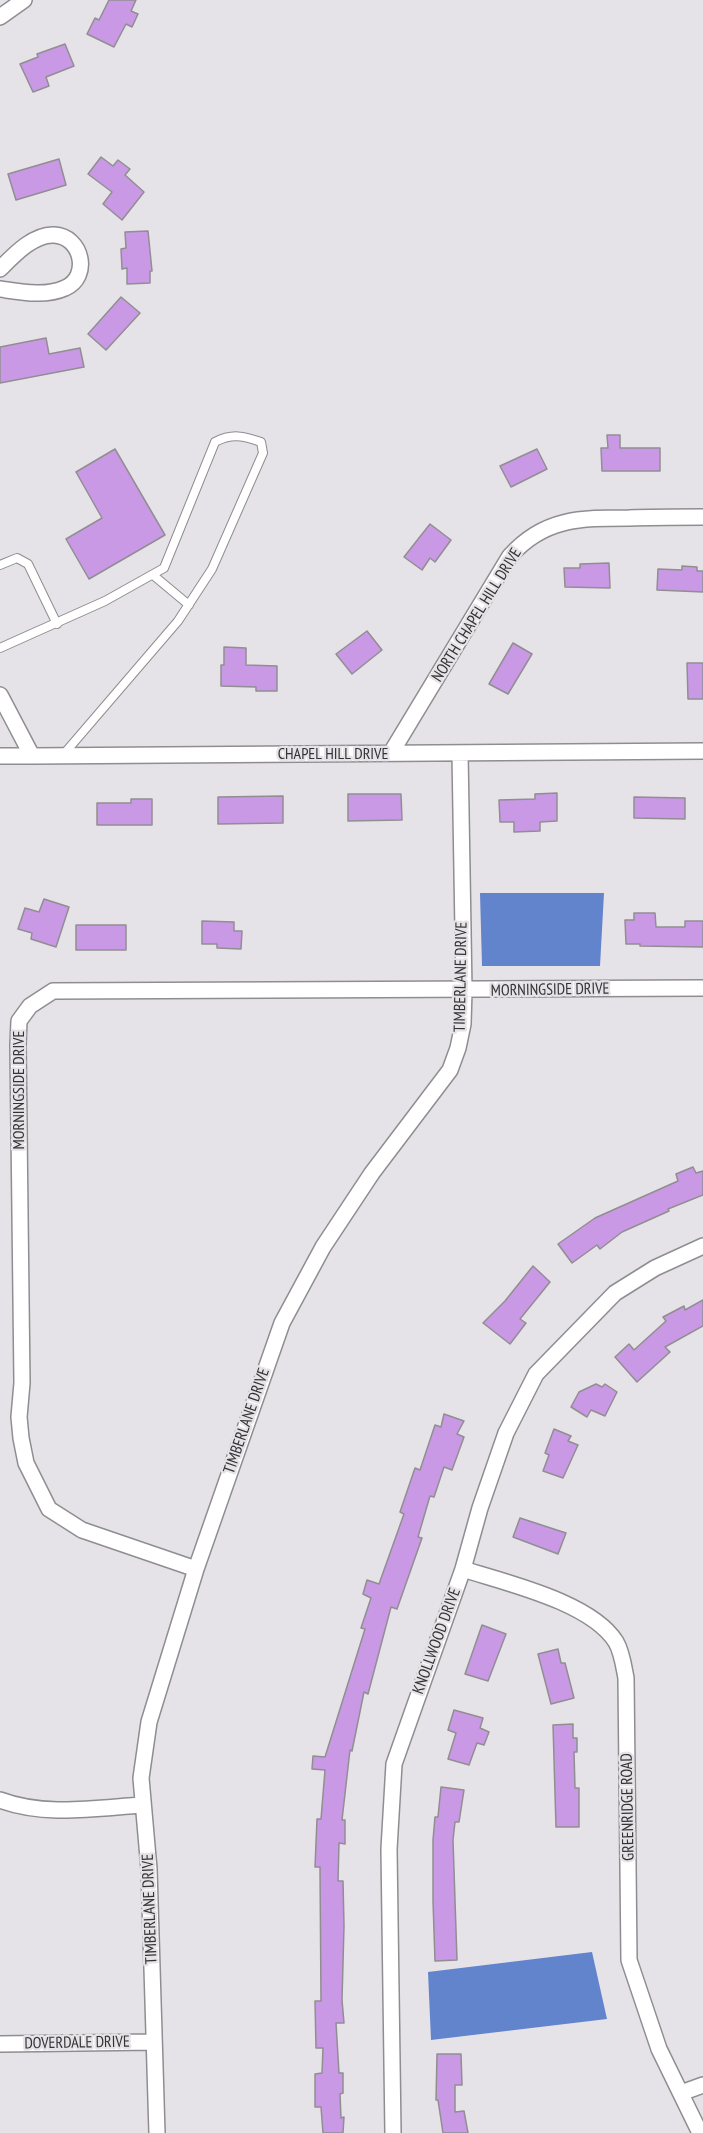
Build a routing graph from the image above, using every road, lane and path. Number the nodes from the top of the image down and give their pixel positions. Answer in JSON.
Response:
{"nodes":[{"id":1,"x":24,"y":0,"type":"edge"},
{"id":2,"x":0,"y":17,"type":"edge"},
{"id":3,"x":0,"y":269,"type":"edge"},
{"id":4,"x":0,"y":289,"type":"edge"},
{"id":5,"x":703,"y":517,"type":"edge"},
{"id":6,"x":0,"y":565,"type":"edge"},
{"id":7,"x":153,"y":576,"type":"junction"},
{"id":8,"x":189,"y":605,"type":"junction"},
{"id":9,"x":57,"y":624,"type":"junction"},
{"id":10,"x":0,"y":648,"type":"edge"},
{"id":11,"x":0,"y":695,"type":"edge"},
{"id":12,"x":703,"y":751,"type":"edge"},
{"id":13,"x":391,"y":753,"type":"junction"},
{"id":14,"x":460,"y":753,"type":"junction"},
{"id":15,"x":0,"y":756,"type":"edge"},
{"id":16,"x":32,"y":756,"type":"junction"},
{"id":17,"x":62,"y":756,"type":"junction"},
{"id":18,"x":703,"y":988,"type":"edge"},
{"id":19,"x":464,"y":991,"type":"junction"},
{"id":20,"x":703,"y":1246,"type":"edge"},
{"id":21,"x":196,"y":1569,"type":"junction"},
{"id":22,"x":463,"y":1569,"type":"junction"},
{"id":23,"x":0,"y":1800,"type":"edge"},
{"id":24,"x":143,"y":1805,"type":"junction"},
{"id":25,"x":154,"y":2042,"type":"junction"},
{"id":26,"x":0,"y":2044,"type":"edge"},
{"id":27,"x":703,"y":2085,"type":"edge"},
{"id":28,"x":681,"y":2093,"type":"junction"},
{"id":29,"x":157,"y":2133,"type":"edge"},
{"id":30,"x":393,"y":2133,"type":"edge"},
{"id":31,"x":700,"y":2133,"type":"edge"}],
"edges":[{"from":1,"to":2,"type":"street"},
{"from":3,"to":4,"type":"street"},
{"from":5,"to":13,"type":"street","name":"NORTH CHAPEL HILL DRIVE"},
{"from":6,"to":9,"type":"lane"},
{"from":7,"to":8,"type":"lane"},
{"from":7,"to":8,"type":"lane"},
{"from":7,"to":9,"type":"lane"},
{"from":8,"to":17,"type":"lane"},
{"from":9,"to":10,"type":"lane"},
{"from":11,"to":16,"type":"street"},
{"from":12,"to":14,"type":"street","name":"CHAPEL HILL DRIVE"},
{"from":13,"to":14,"type":"street","name":"CHAPEL HILL DRIVE"},
{"from":13,"to":17,"type":"street","name":"CHAPEL HILL DRIVE"},
{"from":14,"to":19,"type":"street","name":"TIMBERLANE DRIVE"},
{"from":15,"to":16,"type":"street","name":"CHAPEL HILL DRIVE"},
{"from":16,"to":17,"type":"street","name":"CHAPEL HILL DRIVE"},
{"from":18,"to":19,"type":"street","name":"MORNINGSIDE DRIVE"},
{"from":19,"to":21,"type":"street","name":"TIMBERLANE DRIVE"},
{"from":19,"to":21,"type":"street","name":"MORNINGSIDE DRIVE"},
{"from":20,"to":22,"type":"street","name":"KNOLLWOOD DRIVE"},
{"from":21,"to":24,"type":"street","name":"TIMBERLANE DRIVE"},
{"from":22,"to":28,"type":"street","name":"GREENRIDGE ROAD"},
{"from":22,"to":30,"type":"street","name":"KNOLLWOOD DRIVE"},
{"from":23,"to":24,"type":"street"},
{"from":24,"to":25,"type":"street","name":"TIMBERLANE DRIVE"},
{"from":25,"to":26,"type":"street","name":"DOVERDALE DRIVE"},
{"from":25,"to":29,"type":"street","name":"TIMBERLANE DRIVE"},
{"from":27,"to":28,"type":"street"},
{"from":28,"to":31,"type":"street","name":"GREENRIDGE ROAD"}]}
